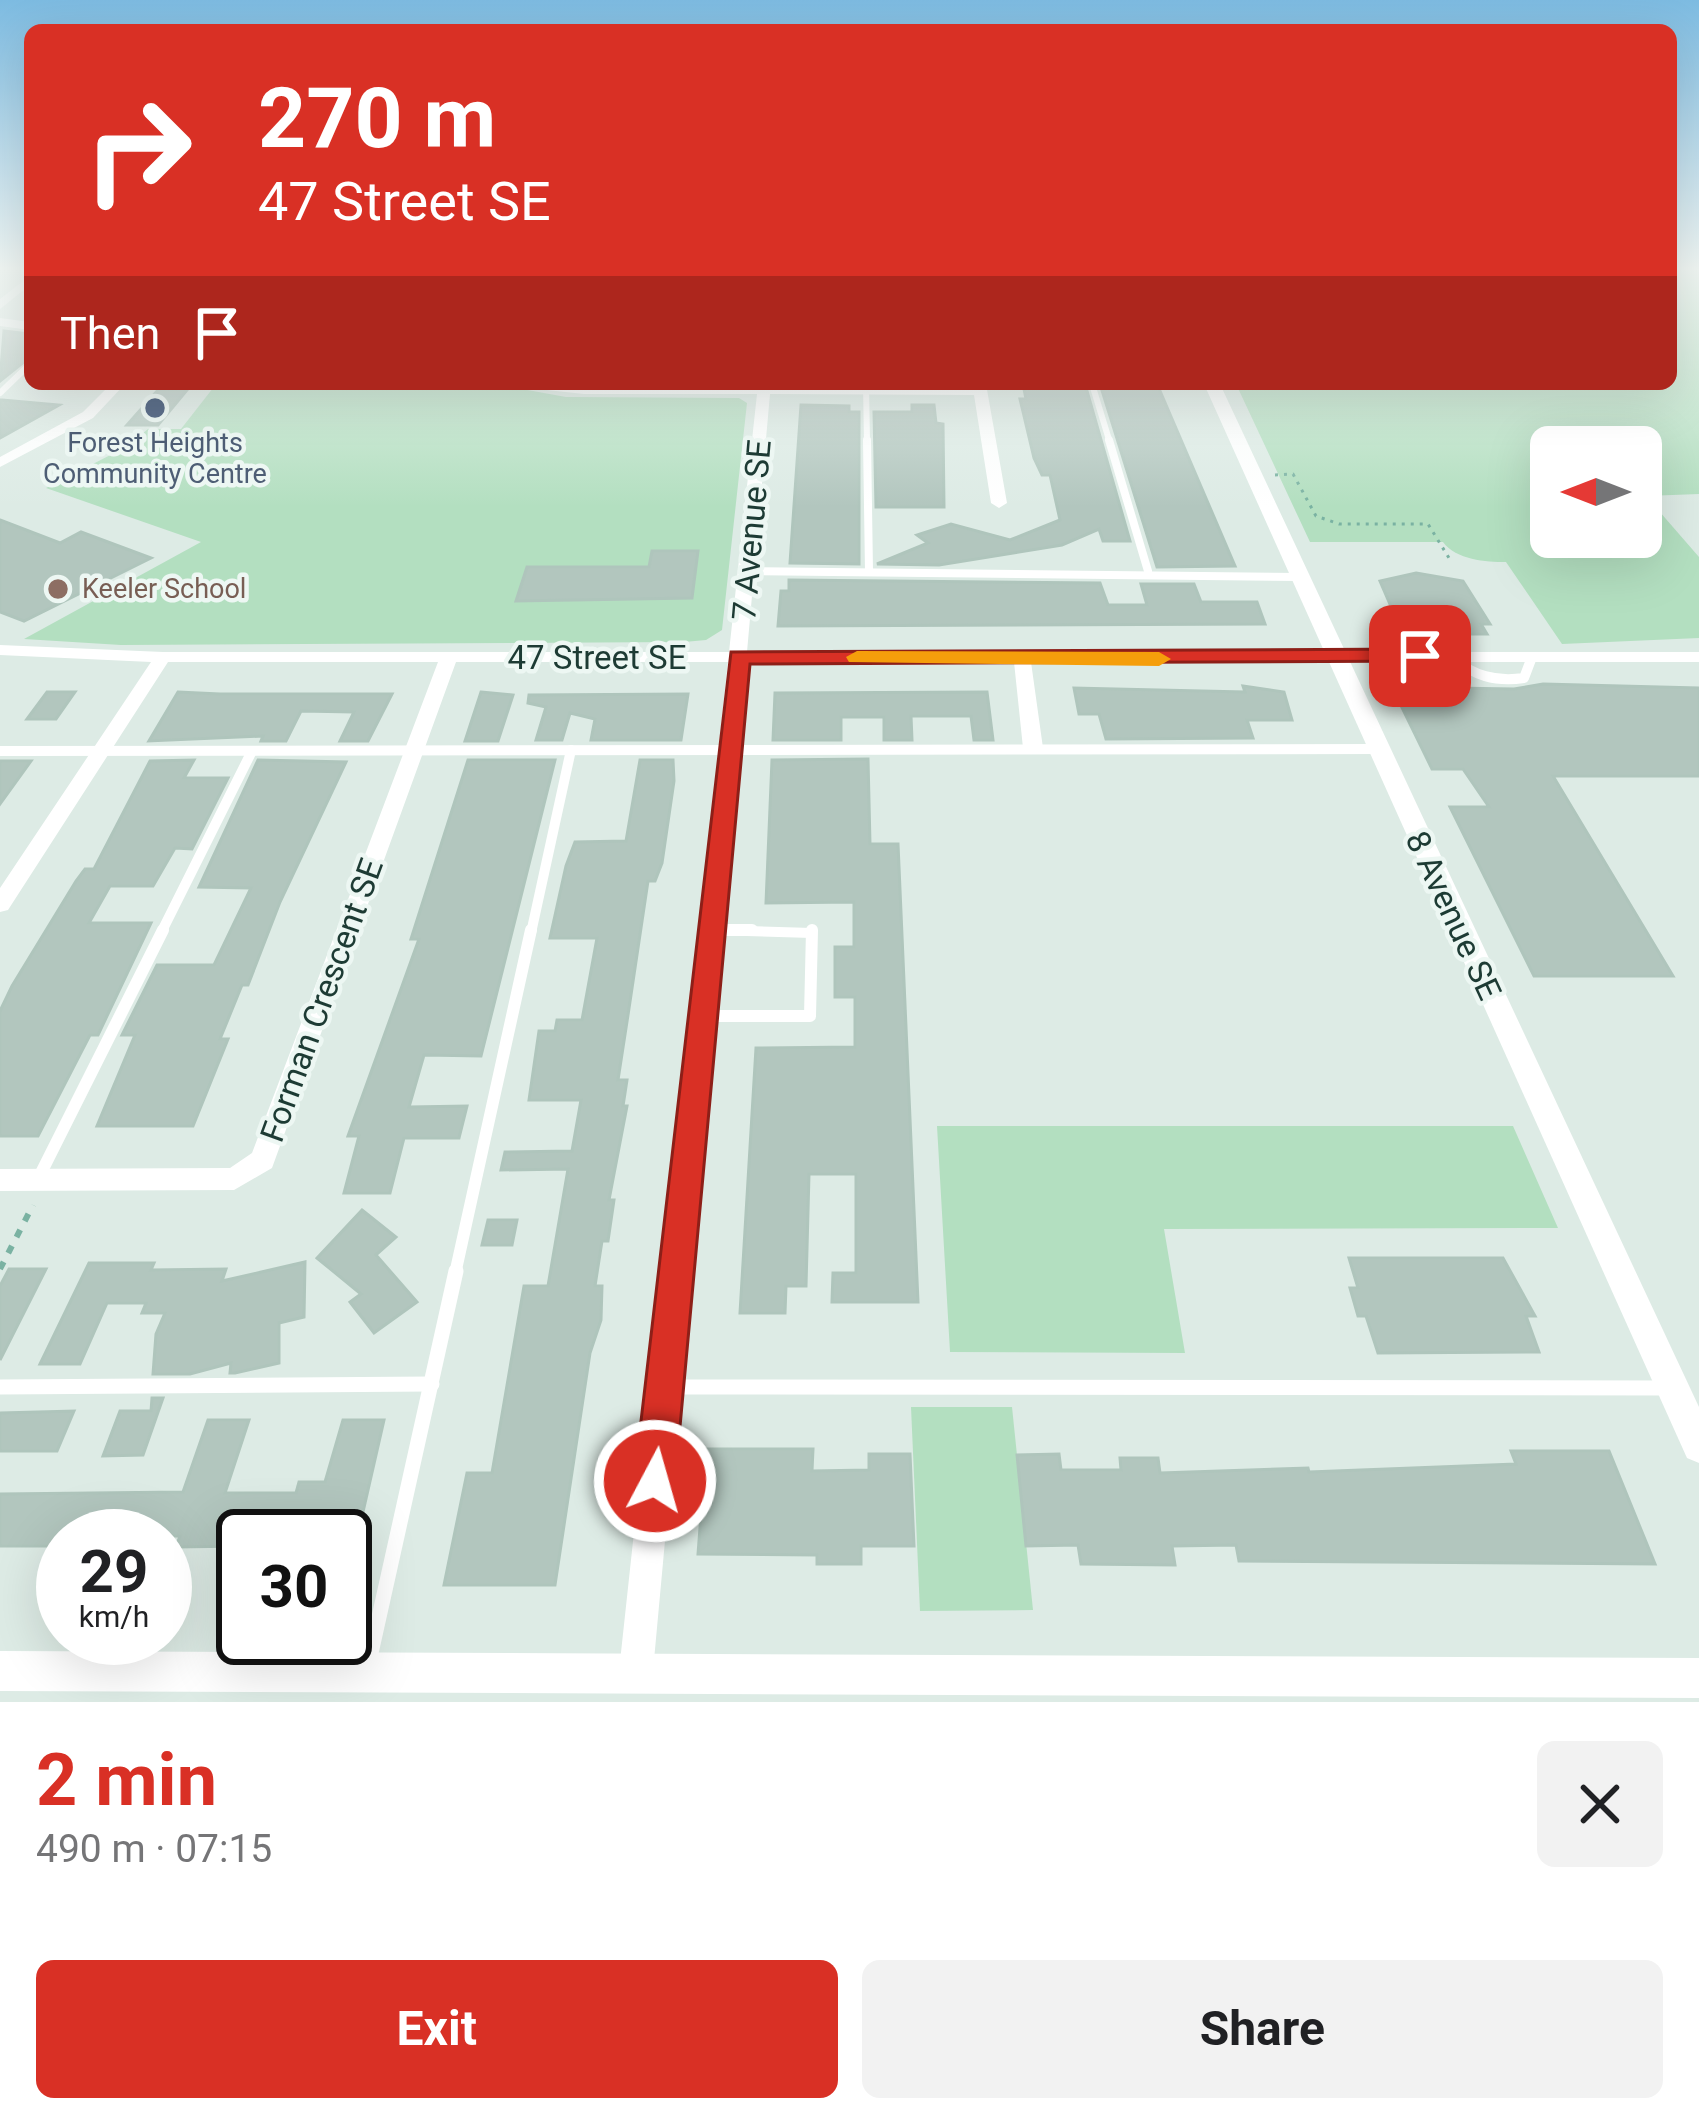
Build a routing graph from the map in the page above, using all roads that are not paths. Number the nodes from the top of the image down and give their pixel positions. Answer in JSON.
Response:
{"nodes":[{"id":1,"x":4,"y":384,"type":"edge"},
{"id":2,"x":112,"y":390,"type":"edge"},
{"id":3,"x":584,"y":390,"type":"edge"},
{"id":4,"x":798,"y":390,"type":"edge"},
{"id":5,"x":866,"y":390,"type":"edge"},
{"id":6,"x":980,"y":390,"type":"edge"},
{"id":7,"x":1094,"y":390,"type":"edge"},
{"id":8,"x":1215,"y":390,"type":"edge"},
{"id":9,"x":764,"y":391,"type":"junction"},
{"id":10,"x":0,"y":393,"type":"edge"},
{"id":11,"x":4,"y":458,"type":"edge"},
{"id":12,"x":1000,"y":503,"type":"dead end"},
{"id":13,"x":748,"y":571,"type":"junction"},
{"id":14,"x":869,"y":571,"type":"junction"},
{"id":15,"x":1148,"y":572,"type":"junction"},
{"id":16,"x":1300,"y":577,"type":"junction"},
{"id":17,"x":0,"y":650,"type":"edge"},
{"id":18,"x":163,"y":656,"type":"junction"},
{"id":19,"x":449,"y":656,"type":"junction"},
{"id":20,"x":739,"y":657,"type":"junction"},
{"id":21,"x":1699,"y":657,"type":"edge"},
{"id":22,"x":1022,"y":658,"type":"junction"},
{"id":23,"x":1338,"y":660,"type":"junction"},
{"id":24,"x":414,"y":748,"type":"junction"},
{"id":25,"x":1033,"y":748,"type":"junction"},
{"id":26,"x":729,"y":749,"type":"junction"},
{"id":27,"x":1378,"y":749,"type":"junction"},
{"id":28,"x":103,"y":750,"type":"junction"},
{"id":29,"x":571,"y":750,"type":"junction"},
{"id":30,"x":0,"y":751,"type":"edge"},
{"id":31,"x":252,"y":751,"type":"junction"},
{"id":32,"x":0,"y":905,"type":"edge"},
{"id":33,"x":711,"y":930,"type":"junction"},
{"id":34,"x":702,"y":1016,"type":"junction"},
{"id":35,"x":38,"y":1179,"type":"junction"},
{"id":36,"x":0,"y":1180,"type":"edge"},
{"id":37,"x":432,"y":1384,"type":"junction"},
{"id":38,"x":664,"y":1387,"type":"junction"},
{"id":39,"x":0,"y":1388,"type":"edge"},
{"id":40,"x":1673,"y":1388,"type":"junction"},
{"id":41,"x":1699,"y":1446,"type":"edge"},
{"id":42,"x":0,"y":1671,"type":"edge"},
{"id":43,"x":367,"y":1671,"type":"junction"},
{"id":44,"x":636,"y":1671,"type":"junction"},
{"id":45,"x":1699,"y":1678,"type":"edge"},
{"id":46,"x":910,"y":1688,"type":"edge"},
{"id":47,"x":1206,"y":1689,"type":"edge"}],
"edges":[{"from":1,"to":10,"type":"lane"},
{"from":2,"to":11,"type":"street"},
{"from":3,"to":9,"type":"street"},
{"from":4,"to":9,"type":"street"},
{"from":5,"to":14,"type":"lane"},
{"from":6,"to":12,"type":"street"},
{"from":7,"to":15,"type":"lane"},
{"from":8,"to":16,"type":"street","name":"8 Avenue SE"},
{"from":9,"to":13,"type":"street","name":"7 Avenue SE"},
{"from":13,"to":14,"type":"lane"},
{"from":13,"to":20,"type":"street","name":"7 Avenue SE"},
{"from":14,"to":15,"type":"lane"},
{"from":15,"to":16,"type":"lane"},
{"from":16,"to":23,"type":"street","name":"8 Avenue SE"},
{"from":17,"to":18,"type":"street","name":"47 Street SE"},
{"from":18,"to":19,"type":"street","name":"47 Street SE"},
{"from":18,"to":28,"type":"street"},
{"from":19,"to":20,"type":"street","name":"47 Street SE"},
{"from":19,"to":24,"type":"street","name":"Forman Crescent SE"},
{"from":20,"to":22,"type":"street","name":"47 Street SE"},
{"from":20,"to":26,"type":"street","name":"7 Avenue SE"},
{"from":21,"to":23,"type":"street","name":"47 Street SE"},
{"from":22,"to":23,"type":"street","name":"47 Street SE"},
{"from":22,"to":25,"type":"street"},
{"from":23,"to":27,"type":"street","name":"8 Avenue SE"},
{"from":24,"to":29,"type":"lane"},
{"from":24,"to":31,"type":"lane"},
{"from":24,"to":35,"type":"street","name":"Forman Crescent SE"},
{"from":25,"to":26,"type":"lane"},
{"from":25,"to":27,"type":"lane"},
{"from":26,"to":29,"type":"lane"},
{"from":26,"to":33,"type":"street","name":"7 Avenue SE"},
{"from":27,"to":40,"type":"street","name":"8 Avenue SE"},
{"from":28,"to":30,"type":"lane"},
{"from":28,"to":31,"type":"lane"},
{"from":28,"to":32,"type":"street"},
{"from":29,"to":37,"type":"lane"},
{"from":31,"to":35,"type":"lane"},
{"from":33,"to":34,"type":"street","name":"7 Avenue SE"},
{"from":33,"to":34,"type":"lane"},
{"from":34,"to":38,"type":"street","name":"7 Avenue SE"},
{"from":35,"to":36,"type":"street","name":"Forman Crescent SE"},
{"from":37,"to":39,"type":"lane"},
{"from":37,"to":43,"type":"lane"},
{"from":38,"to":40,"type":"lane"},
{"from":38,"to":44,"type":"street","name":"7 Avenue SE"},
{"from":40,"to":41,"type":"street","name":"8 Avenue SE"},
{"from":42,"to":43,"type":"street"},
{"from":43,"to":44,"type":"street"},
{"from":44,"to":46,"type":"street"},
{"from":45,"to":47,"type":"street"},
{"from":46,"to":47,"type":"street"}]}
